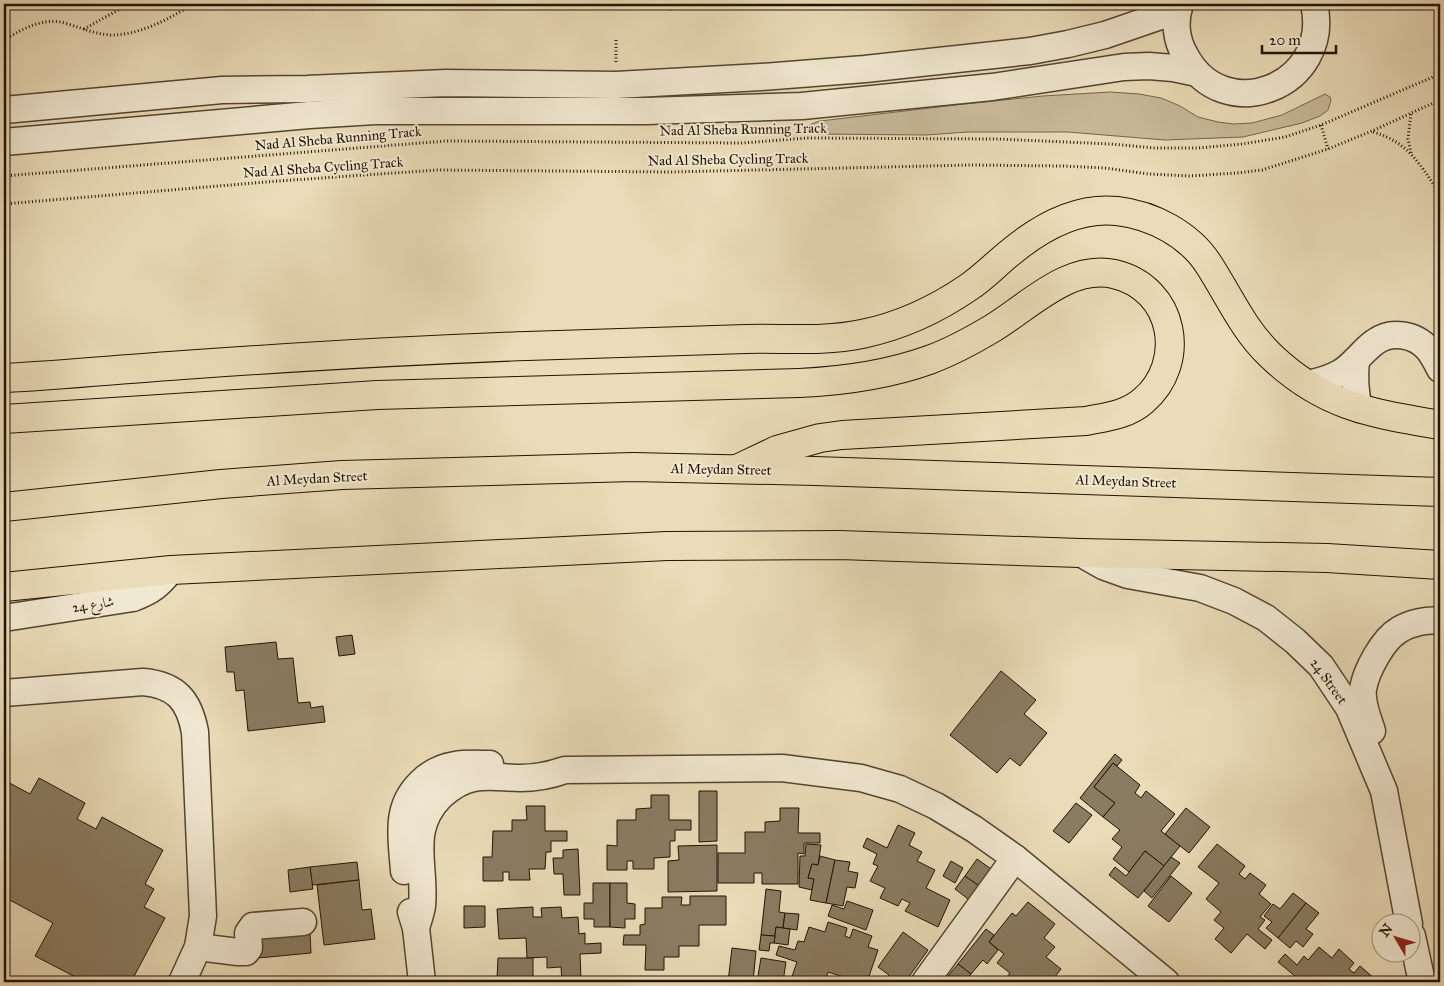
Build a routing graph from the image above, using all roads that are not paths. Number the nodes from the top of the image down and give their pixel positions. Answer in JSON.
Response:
{"nodes":[{"id":1,"x":1314,"y":4,"type":"edge"},
{"id":2,"x":1179,"y":7,"type":"edge"},
{"id":3,"x":1197,"y":73,"type":"junction"},
{"id":4,"x":4,"y":110,"type":"edge"},
{"id":5,"x":4,"y":142,"type":"edge"},
{"id":6,"x":1356,"y":360,"type":"junction"},
{"id":7,"x":1440,"y":369,"type":"edge"},
{"id":8,"x":4,"y":378,"type":"edge"},
{"id":9,"x":1307,"y":384,"type":"junction"},
{"id":10,"x":1359,"y":409,"type":"junction"},
{"id":11,"x":4,"y":419,"type":"edge"},
{"id":12,"x":1440,"y":425,"type":"edge"},
{"id":13,"x":737,"y":469,"type":"junction"},
{"id":14,"x":1440,"y":492,"type":"edge"},
{"id":15,"x":4,"y":507,"type":"edge"},
{"id":16,"x":1080,"y":553,"type":"junction"},
{"id":17,"x":1440,"y":565,"type":"edge"},
{"id":18,"x":172,"y":570,"type":"junction"},
{"id":19,"x":4,"y":587,"type":"edge"},
{"id":20,"x":4,"y":618,"type":"edge"},
{"id":21,"x":1440,"y":621,"type":"edge"},
{"id":22,"x":4,"y":693,"type":"edge"},
{"id":23,"x":1384,"y":791,"type":"junction"},
{"id":24,"x":1015,"y":858,"type":"junction"},
{"id":25,"x":1407,"y":914,"type":"edge"},
{"id":26,"x":303,"y":922,"type":"dead end"},
{"id":27,"x":198,"y":947,"type":"junction"},
{"id":28,"x":1418,"y":964,"type":"edge"},
{"id":29,"x":182,"y":982,"type":"edge"},
{"id":30,"x":422,"y":982,"type":"edge"},
{"id":31,"x":925,"y":982,"type":"edge"},
{"id":32,"x":1166,"y":982,"type":"edge"},
{"id":33,"x":1422,"y":982,"type":"edge"}],
"edges":[{"from":1,"to":3,"type":"street"},
{"from":2,"to":3,"type":"street"},
{"from":2,"to":4,"type":"street"},
{"from":3,"to":5,"type":"street"},
{"from":6,"to":7,"type":"street"},
{"from":6,"to":9,"type":"street"},
{"from":6,"to":10,"type":"street"},
{"from":8,"to":9,"type":"main road"},
{"from":9,"to":10,"type":"main road"},
{"from":10,"to":12,"type":"main road"},
{"from":11,"to":13,"type":"main road"},
{"from":13,"to":14,"type":"main road","name":"Al Meydan Street"},
{"from":13,"to":15,"type":"main road","name":"Al Meydan Street"},
{"from":16,"to":17,"type":"main road"},
{"from":16,"to":18,"type":"main road"},
{"from":16,"to":23,"type":"street","name":"24 Street"},
{"from":18,"to":19,"type":"main road"},
{"from":18,"to":20,"type":"street","name":"شارع 24"},
{"from":21,"to":23,"type":"street"},
{"from":22,"to":27,"type":"street"},
{"from":23,"to":25,"type":"street","name":"24 Street"},
{"from":24,"to":30,"type":"street"},
{"from":24,"to":31,"type":"street"},
{"from":24,"to":32,"type":"street"},
{"from":26,"to":27,"type":"street"},
{"from":27,"to":29,"type":"street"},
{"from":28,"to":33,"type":"street"}]}
